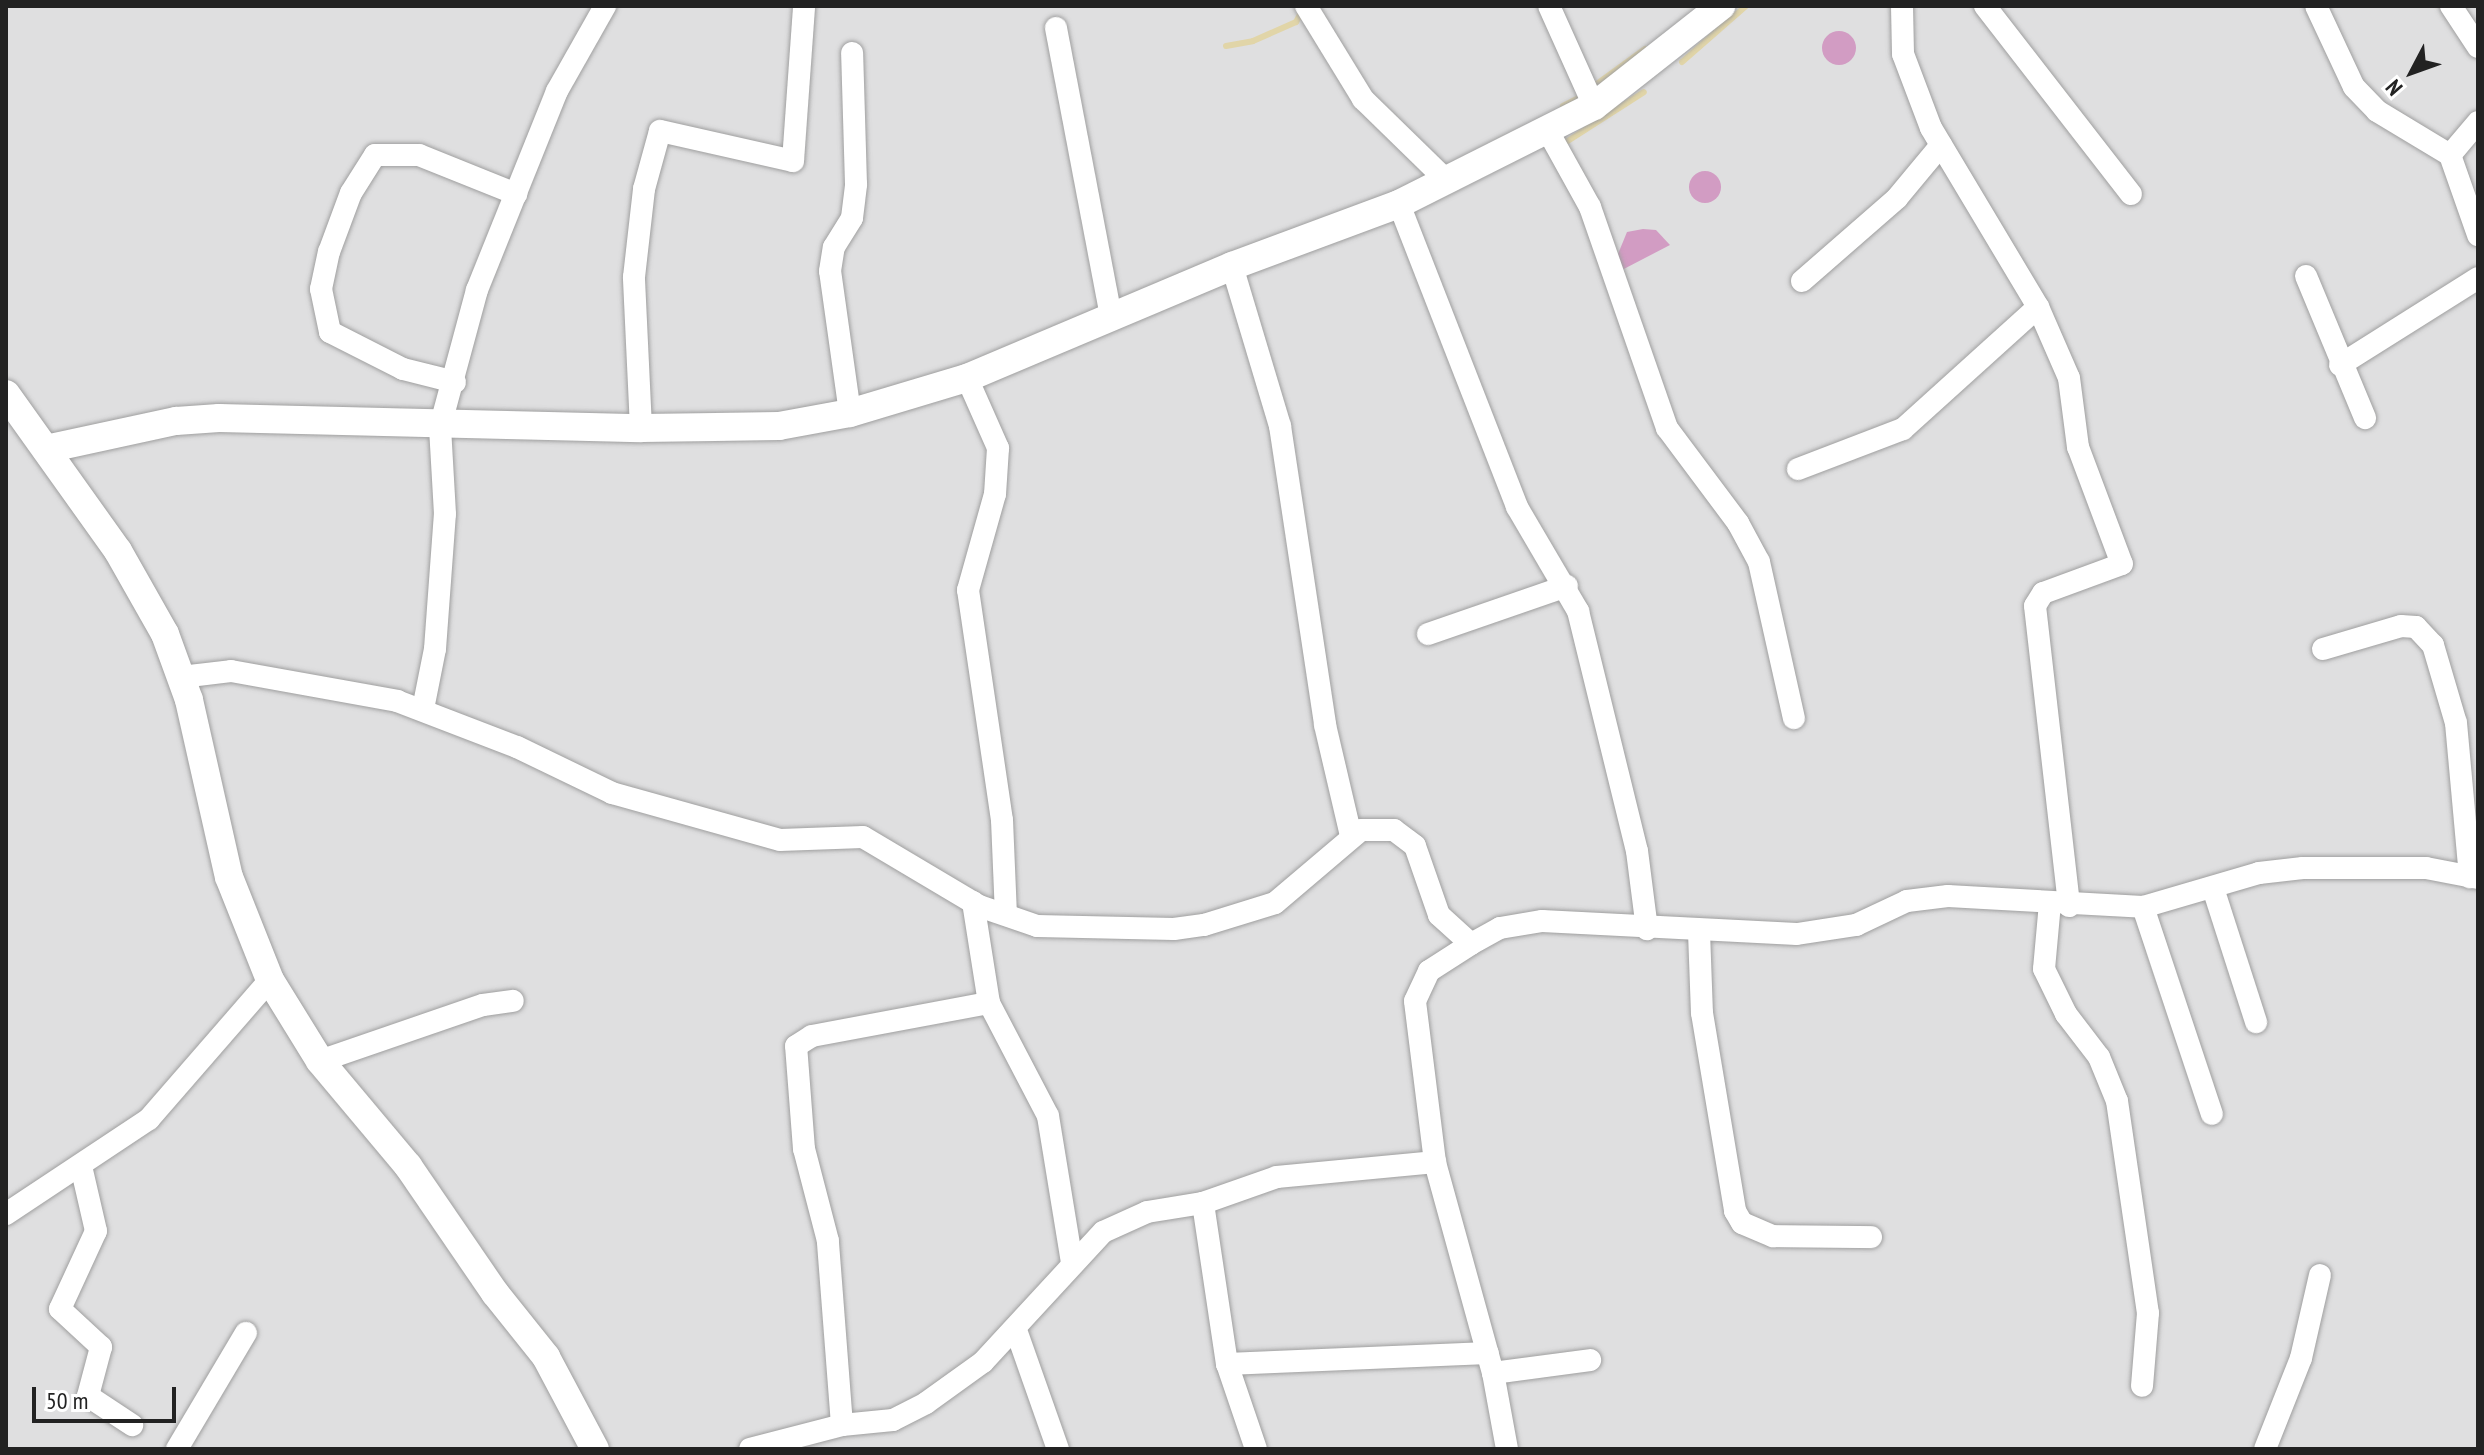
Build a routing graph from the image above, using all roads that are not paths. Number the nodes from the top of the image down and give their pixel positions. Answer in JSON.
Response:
{"nodes":[{"id":1,"x":605,"y":6,"type":"edge"},
{"id":2,"x":804,"y":6,"type":"edge"},
{"id":3,"x":1306,"y":6,"type":"edge"},
{"id":4,"x":1549,"y":6,"type":"edge"},
{"id":5,"x":1721,"y":6,"type":"edge"},
{"id":6,"x":1902,"y":6,"type":"edge"},
{"id":7,"x":1985,"y":6,"type":"edge"},
{"id":8,"x":2316,"y":6,"type":"edge"},
{"id":9,"x":2451,"y":6,"type":"edge"},
{"id":10,"x":1056,"y":28,"type":"dead end"},
{"id":11,"x":2478,"y":47,"type":"edge"},
{"id":12,"x":852,"y":53,"type":"dead end"},
{"id":13,"x":1594,"y":106,"type":"junction"},
{"id":14,"x":2478,"y":122,"type":"edge"},
{"id":15,"x":1549,"y":133,"type":"junction"},
{"id":16,"x":1941,"y":145,"type":"junction"},
{"id":17,"x":2450,"y":155,"type":"junction"},
{"id":18,"x":1447,"y":181,"type":"junction"},
{"id":19,"x":516,"y":194,"type":"junction"},
{"id":20,"x":2131,"y":194,"type":"dead end"},
{"id":21,"x":1399,"y":204,"type":"junction"},
{"id":22,"x":2478,"y":235,"type":"edge"},
{"id":23,"x":1232,"y":266,"type":"junction"},
{"id":24,"x":2306,"y":276,"type":"dead end"},
{"id":25,"x":2478,"y":278,"type":"edge"},
{"id":26,"x":1802,"y":281,"type":"dead end"},
{"id":27,"x":2038,"y":307,"type":"junction"},
{"id":28,"x":1111,"y":317,"type":"junction"},
{"id":29,"x":2340,"y":365,"type":"junction"},
{"id":30,"x":967,"y":378,"type":"junction"},
{"id":31,"x":455,"y":382,"type":"junction"},
{"id":32,"x":6,"y":394,"type":"edge"},
{"id":33,"x":850,"y":413,"type":"junction"},
{"id":34,"x":2365,"y":418,"type":"dead end"},
{"id":35,"x":440,"y":427,"type":"junction"},
{"id":36,"x":641,"y":428,"type":"junction"},
{"id":37,"x":46,"y":449,"type":"junction"},
{"id":38,"x":1798,"y":469,"type":"dead end"},
{"id":39,"x":1567,"y":586,"type":"junction"},
{"id":40,"x":1428,"y":634,"type":"dead end"},
{"id":41,"x":2323,"y":649,"type":"dead end"},
{"id":42,"x":181,"y":677,"type":"junction"},
{"id":43,"x":423,"y":709,"type":"junction"},
{"id":44,"x":1794,"y":718,"type":"dead end"},
{"id":45,"x":1351,"y":836,"type":"junction"},
{"id":46,"x":2474,"y":878,"type":"edge"},
{"id":47,"x":2213,"y":888,"type":"junction"},
{"id":48,"x":973,"y":902,"type":"junction"},
{"id":49,"x":2060,"y":904,"type":"junction"},
{"id":50,"x":2143,"y":907,"type":"junction"},
{"id":51,"x":1006,"y":914,"type":"junction"},
{"id":52,"x":1647,"y":929,"type":"junction"},
{"id":53,"x":1699,"y":932,"type":"junction"},
{"id":54,"x":1471,"y":944,"type":"junction"},
{"id":55,"x":270,"y":980,"type":"junction"},
{"id":56,"x":513,"y":1001,"type":"dead end"},
{"id":57,"x":989,"y":1003,"type":"junction"},
{"id":58,"x":2256,"y":1022,"type":"dead end"},
{"id":59,"x":320,"y":1061,"type":"junction"},
{"id":60,"x":2212,"y":1114,"type":"dead end"},
{"id":61,"x":1435,"y":1162,"type":"junction"},
{"id":62,"x":81,"y":1166,"type":"junction"},
{"id":63,"x":1203,"y":1203,"type":"junction"},
{"id":64,"x":6,"y":1214,"type":"edge"},
{"id":65,"x":1871,"y":1237,"type":"dead end"},
{"id":66,"x":1072,"y":1263,"type":"junction"},
{"id":67,"x":2320,"y":1275,"type":"dead end"},
{"id":68,"x":1016,"y":1330,"type":"junction"},
{"id":69,"x":246,"y":1333,"type":"dead end"},
{"id":70,"x":1590,"y":1360,"type":"dead end"},
{"id":71,"x":1491,"y":1363,"type":"junction"},
{"id":72,"x":1227,"y":1364,"type":"junction"},
{"id":73,"x":2142,"y":1386,"type":"dead end"},
{"id":74,"x":132,"y":1425,"type":"dead end"},
{"id":75,"x":842,"y":1425,"type":"junction"},
{"id":76,"x":177,"y":1449,"type":"edge"},
{"id":77,"x":595,"y":1449,"type":"edge"},
{"id":78,"x":750,"y":1449,"type":"edge"},
{"id":79,"x":1058,"y":1449,"type":"edge"},
{"id":80,"x":1256,"y":1449,"type":"edge"},
{"id":81,"x":1507,"y":1449,"type":"edge"},
{"id":82,"x":2265,"y":1449,"type":"edge"}],
"edges":[{"from":1,"to":19,"type":"street"},
{"from":2,"to":36,"type":"street"},
{"from":3,"to":18,"type":"street"},
{"from":4,"to":13,"type":"street"},
{"from":5,"to":13,"type":"street"},
{"from":6,"to":16,"type":"street"},
{"from":7,"to":20,"type":"street"},
{"from":8,"to":17,"type":"street"},
{"from":9,"to":11,"type":"street"},
{"from":10,"to":28,"type":"street"},
{"from":12,"to":33,"type":"street"},
{"from":13,"to":15,"type":"street"},
{"from":14,"to":17,"type":"street"},
{"from":15,"to":18,"type":"street"},
{"from":15,"to":44,"type":"street"},
{"from":16,"to":26,"type":"street"},
{"from":16,"to":27,"type":"street"},
{"from":17,"to":22,"type":"street"},
{"from":18,"to":21,"type":"street"},
{"from":19,"to":31,"type":"street"},
{"from":19,"to":31,"type":"street"},
{"from":21,"to":23,"type":"street"},
{"from":21,"to":39,"type":"street"},
{"from":23,"to":28,"type":"street"},
{"from":23,"to":45,"type":"street"},
{"from":24,"to":29,"type":"street"},
{"from":25,"to":29,"type":"street"},
{"from":27,"to":38,"type":"street"},
{"from":27,"to":49,"type":"street"},
{"from":28,"to":30,"type":"street"},
{"from":29,"to":34,"type":"street"},
{"from":30,"to":33,"type":"street"},
{"from":30,"to":51,"type":"street"},
{"from":31,"to":35,"type":"street"},
{"from":32,"to":37,"type":"street"},
{"from":33,"to":36,"type":"street"},
{"from":35,"to":36,"type":"street"},
{"from":35,"to":37,"type":"street"},
{"from":35,"to":43,"type":"street"},
{"from":37,"to":42,"type":"street"},
{"from":39,"to":40,"type":"street"},
{"from":39,"to":52,"type":"street"},
{"from":41,"to":46,"type":"street"},
{"from":42,"to":43,"type":"street"},
{"from":42,"to":55,"type":"street"},
{"from":43,"to":48,"type":"street"},
{"from":45,"to":51,"type":"street"},
{"from":45,"to":54,"type":"street"},
{"from":46,"to":47,"type":"street"},
{"from":47,"to":50,"type":"street"},
{"from":47,"to":58,"type":"street"},
{"from":48,"to":51,"type":"street"},
{"from":48,"to":57,"type":"street"},
{"from":49,"to":50,"type":"street"},
{"from":49,"to":53,"type":"street"},
{"from":49,"to":73,"type":"street"},
{"from":50,"to":60,"type":"street"},
{"from":52,"to":53,"type":"street"},
{"from":52,"to":54,"type":"street"},
{"from":53,"to":65,"type":"street"},
{"from":54,"to":61,"type":"street"},
{"from":55,"to":59,"type":"street"},
{"from":55,"to":62,"type":"street"},
{"from":56,"to":59,"type":"street"},
{"from":57,"to":66,"type":"street"},
{"from":57,"to":75,"type":"street"},
{"from":59,"to":77,"type":"street"},
{"from":61,"to":63,"type":"street"},
{"from":61,"to":71,"type":"street"},
{"from":62,"to":64,"type":"street"},
{"from":62,"to":74,"type":"street"},
{"from":63,"to":66,"type":"street"},
{"from":63,"to":72,"type":"street"},
{"from":66,"to":68,"type":"street"},
{"from":67,"to":82,"type":"street"},
{"from":68,"to":75,"type":"street"},
{"from":68,"to":79,"type":"street"},
{"from":69,"to":76,"type":"street"},
{"from":70,"to":71,"type":"street"},
{"from":71,"to":72,"type":"street"},
{"from":71,"to":81,"type":"street"},
{"from":72,"to":80,"type":"street"},
{"from":75,"to":78,"type":"street"}]}
